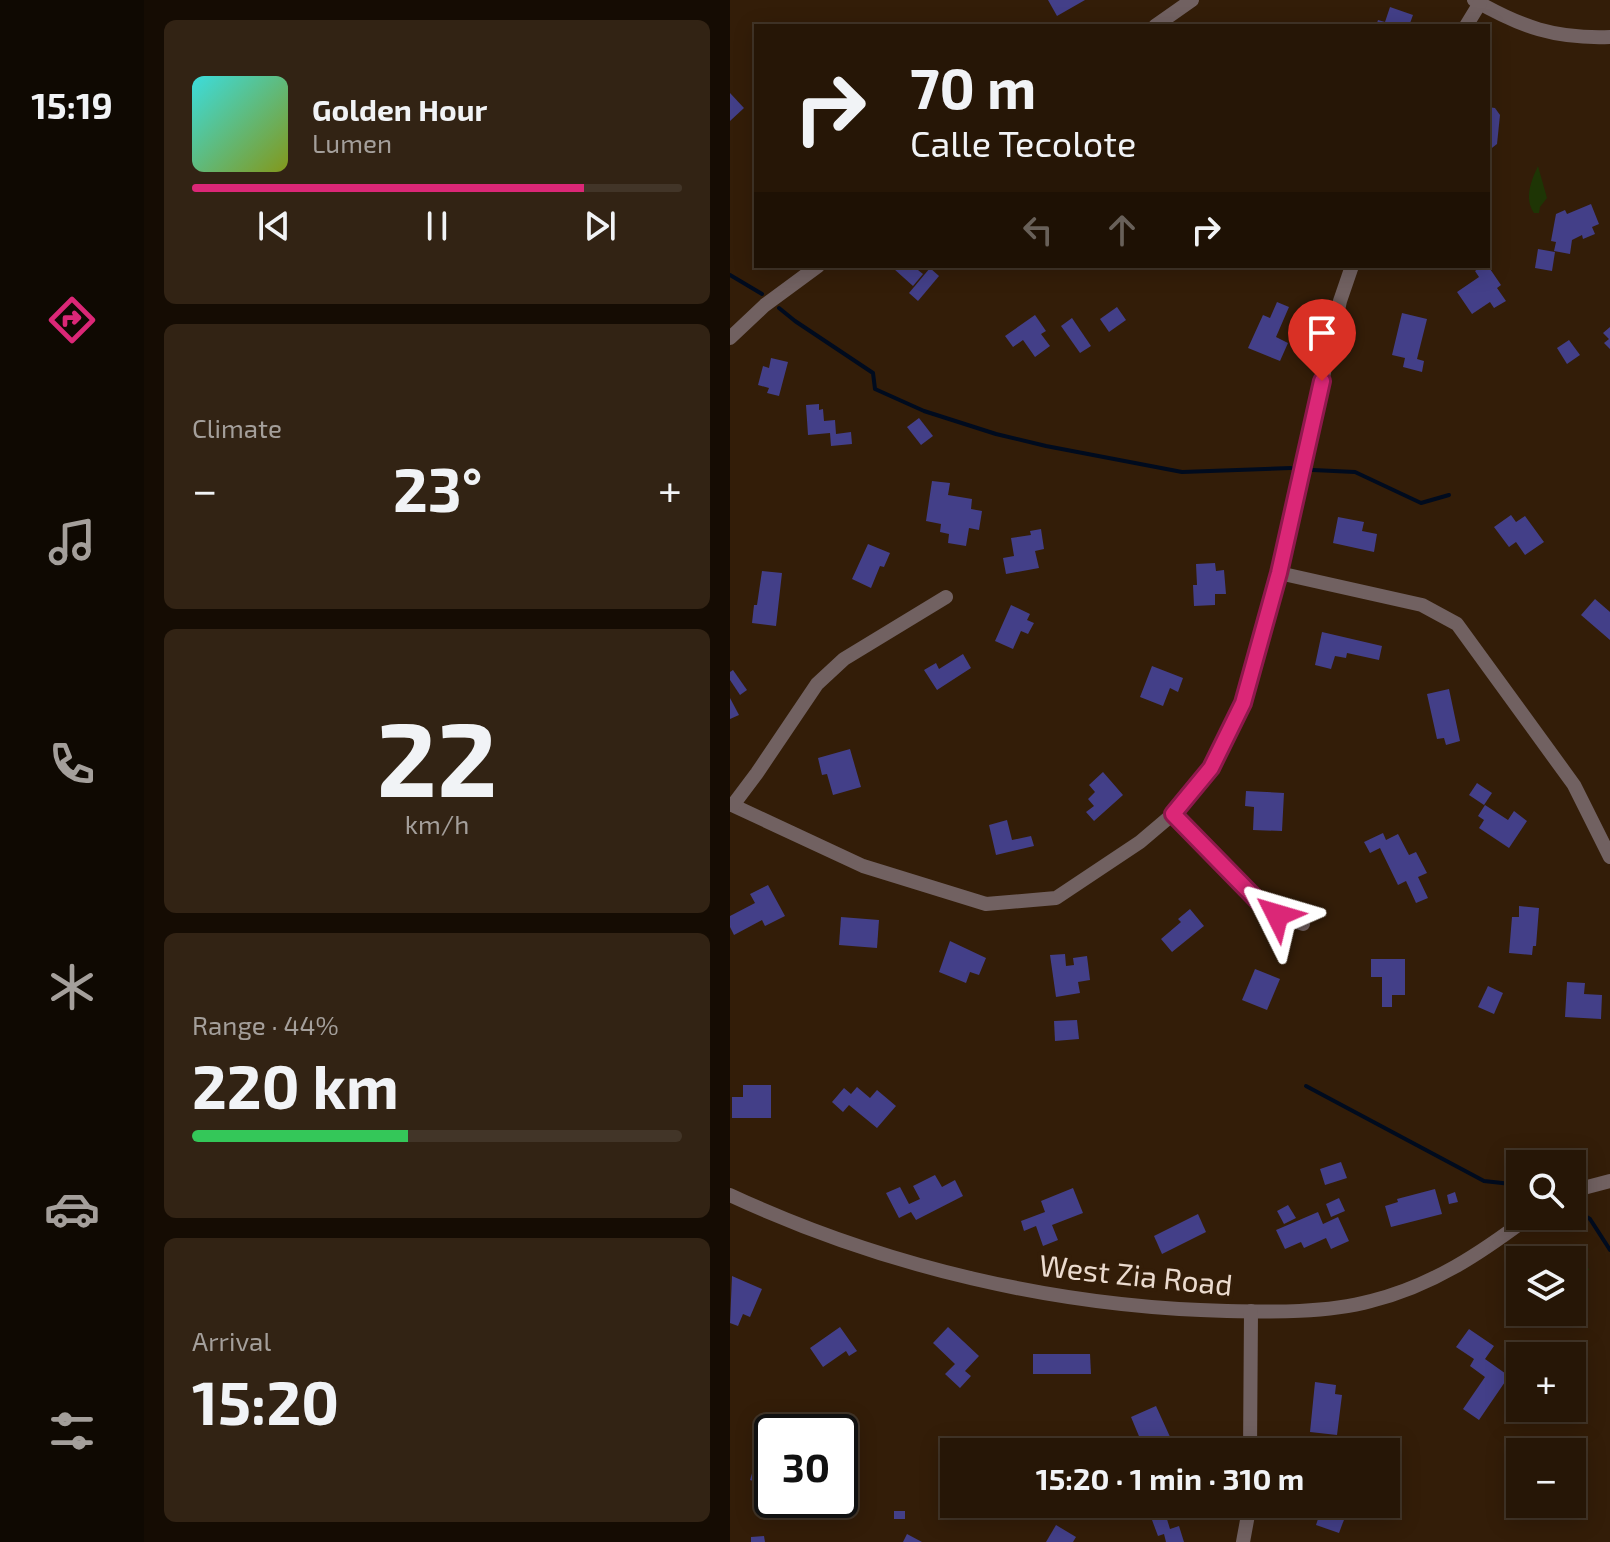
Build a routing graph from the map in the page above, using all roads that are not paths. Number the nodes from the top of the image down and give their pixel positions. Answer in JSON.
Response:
{"nodes":[{"id":1,"x":1192,"y":0,"type":"edge"},
{"id":2,"x":1477,"y":2,"type":"edge"},
{"id":3,"x":1158,"y":24,"type":"edge"},
{"id":4,"x":1467,"y":24,"type":"edge"},
{"id":5,"x":1610,"y":37,"type":"edge"},
{"id":6,"x":815,"y":268,"type":"edge"},
{"id":7,"x":1351,"y":268,"type":"edge"},
{"id":8,"x":730,"y":338,"type":"edge"},
{"id":9,"x":1279,"y":573,"type":"junction"},
{"id":10,"x":946,"y":597,"type":"dead end"},
{"id":11,"x":731,"y":804,"type":"edge"},
{"id":12,"x":1173,"y":814,"type":"junction"},
{"id":13,"x":1610,"y":857,"type":"edge"},
{"id":14,"x":1303,"y":924,"type":"dead end"},
{"id":15,"x":1610,"y":1181,"type":"edge"},
{"id":16,"x":1586,"y":1187,"type":"edge"},
{"id":17,"x":730,"y":1195,"type":"edge"},
{"id":18,"x":1511,"y":1230,"type":"edge"},
{"id":19,"x":1251,"y":1311,"type":"junction"},
{"id":20,"x":1250,"y":1438,"type":"edge"},
{"id":21,"x":1247,"y":1518,"type":"edge"},
{"id":22,"x":1243,"y":1542,"type":"edge"}],
"edges":[{"from":1,"to":3,"type":"street"},
{"from":2,"to":4,"type":"street"},
{"from":2,"to":5,"type":"street"},
{"from":6,"to":8,"type":"street"},
{"from":7,"to":9,"type":"street"},
{"from":9,"to":12,"type":"street"},
{"from":9,"to":13,"type":"street"},
{"from":10,"to":11,"type":"street"},
{"from":11,"to":12,"type":"street"},
{"from":12,"to":14,"type":"street"},
{"from":15,"to":16,"type":"street"},
{"from":17,"to":19,"type":"street","name":"West Zia Road"},
{"from":18,"to":19,"type":"street","name":"West Zia Road"},
{"from":19,"to":20,"type":"street"},
{"from":21,"to":22,"type":"street"}]}
